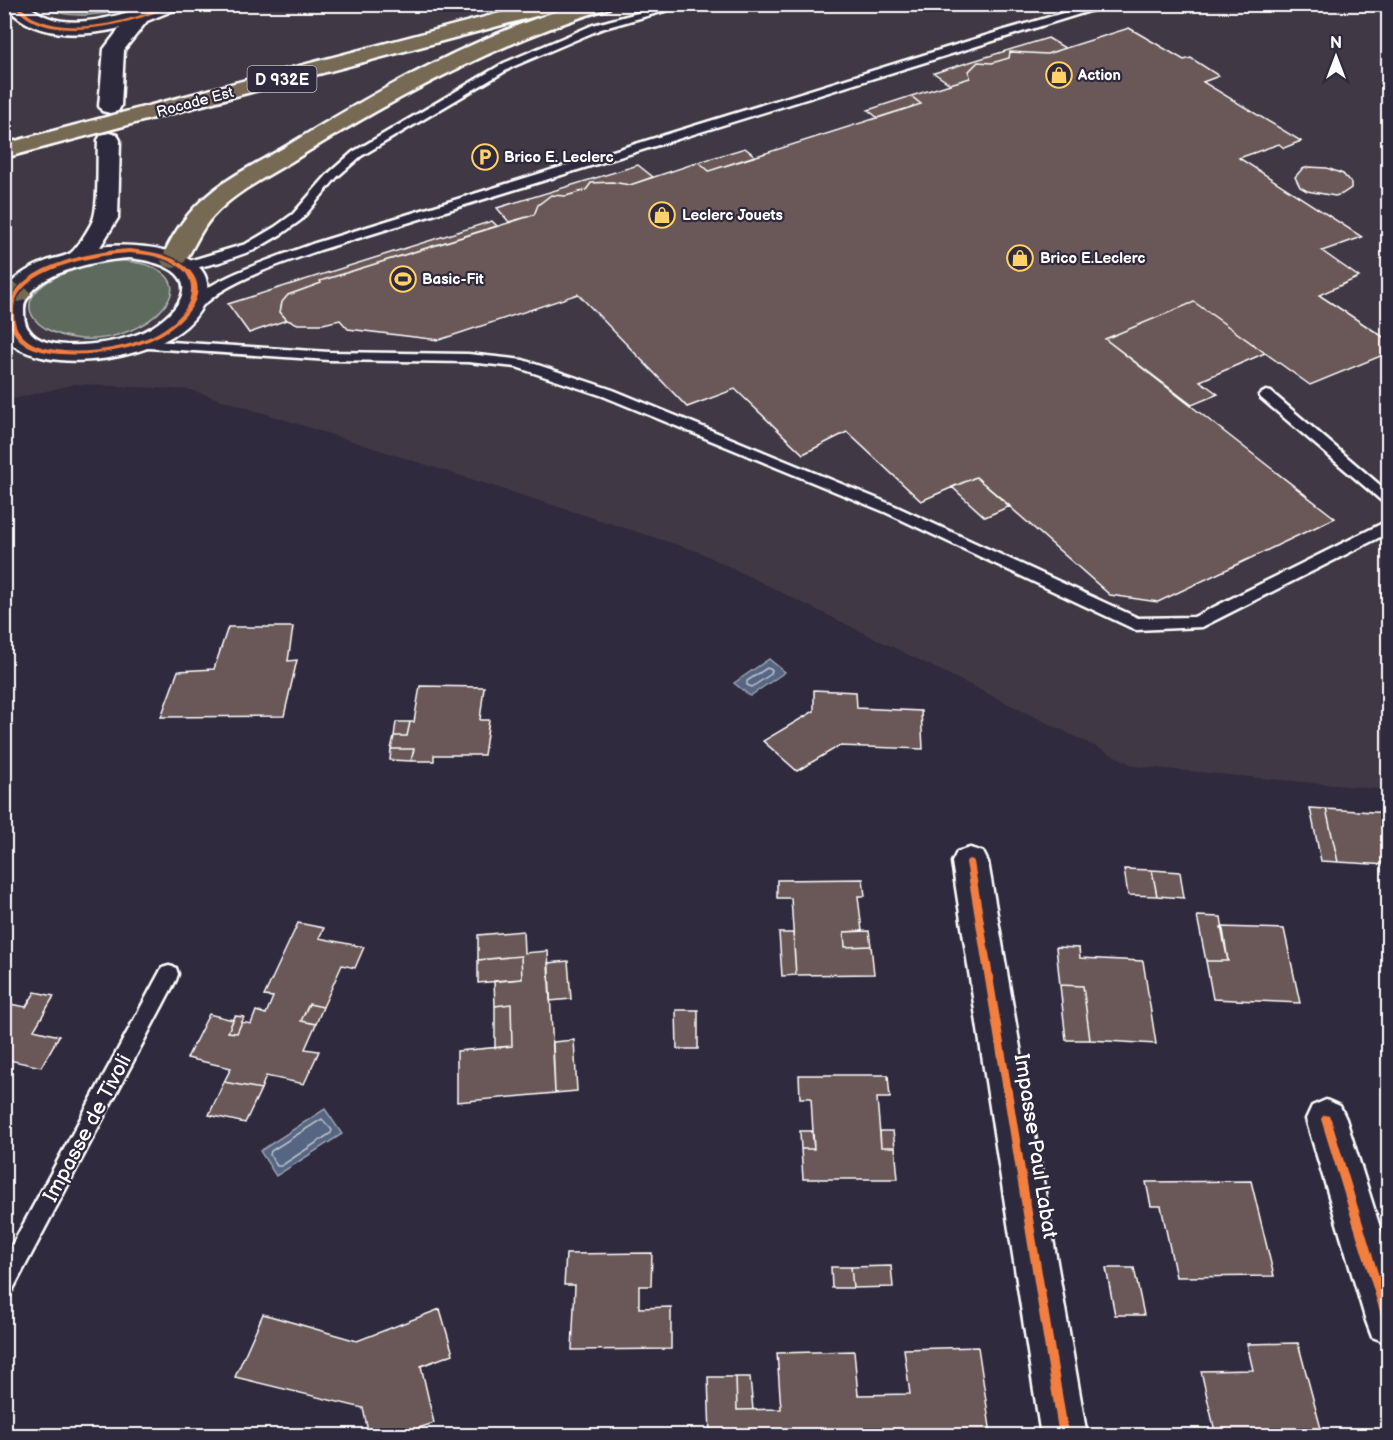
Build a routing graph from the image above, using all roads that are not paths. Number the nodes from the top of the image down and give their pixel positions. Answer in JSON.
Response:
{"nodes":[{"id":1,"x":15,"y":4,"type":"edge"},
{"id":2,"x":172,"y":4,"type":"edge"},
{"id":3,"x":559,"y":4,"type":"edge"},
{"id":4,"x":602,"y":4,"type":"edge"},
{"id":5,"x":684,"y":4,"type":"edge"},
{"id":6,"x":1107,"y":4,"type":"edge"},
{"id":7,"x":138,"y":19,"type":"junction"},
{"id":8,"x":98,"y":26,"type":"junction"},
{"id":9,"x":114,"y":49,"type":"junction"},
{"id":10,"x":110,"y":105,"type":"dead end"},
{"id":11,"x":109,"y":140,"type":"dead end"},
{"id":12,"x":4,"y":151,"type":"edge"},
{"id":13,"x":106,"y":218,"type":"junction"},
{"id":14,"x":129,"y":251,"type":"junction"},
{"id":15,"x":82,"y":256,"type":"junction"},
{"id":16,"x":178,"y":264,"type":"junction"},
{"id":17,"x":11,"y":290,"type":"edge"},
{"id":18,"x":188,"y":309,"type":"junction"},
{"id":19,"x":138,"y":344,"type":"junction"},
{"id":20,"x":1266,"y":395,"type":"dead end"},
{"id":21,"x":1389,"y":499,"type":"edge"},
{"id":22,"x":1389,"y":527,"type":"edge"},
{"id":23,"x":970,"y":862,"type":"dead end"},
{"id":24,"x":169,"y":974,"type":"dead end"},
{"id":25,"x":1326,"y":1119,"type":"dead end"},
{"id":26,"x":4,"y":1282,"type":"edge"},
{"id":27,"x":1389,"y":1321,"type":"edge"},
{"id":28,"x":1064,"y":1436,"type":"edge"}],
"edges":[{"from":1,"to":8,"type":"street"},
{"from":2,"to":7,"type":"street"},
{"from":3,"to":12,"type":"main road","name":"Rocade Est","number":"D 932E"},
{"from":4,"to":16,"type":"main road"},
{"from":5,"to":16,"type":"lane"},
{"from":6,"to":18,"type":"lane"},
{"from":7,"to":8,"type":"street"},
{"from":7,"to":9,"type":"street"},
{"from":8,"to":9,"type":"street"},
{"from":9,"to":10,"type":"street"},
{"from":11,"to":13,"type":"street"},
{"from":13,"to":14,"type":"street"},
{"from":13,"to":15,"type":"street"},
{"from":14,"to":15,"type":"street"},
{"from":14,"to":16,"type":"street"},
{"from":15,"to":17,"type":"street"},
{"from":16,"to":18,"type":"street"},
{"from":17,"to":19,"type":"street"},
{"from":18,"to":19,"type":"street"},
{"from":19,"to":22,"type":"lane"},
{"from":20,"to":21,"type":"lane"},
{"from":23,"to":28,"type":"street","name":"Impasse Paul Labat"},
{"from":24,"to":26,"type":"lane","name":"Impasse de Tivoli"},
{"from":25,"to":27,"type":"street"}]}
